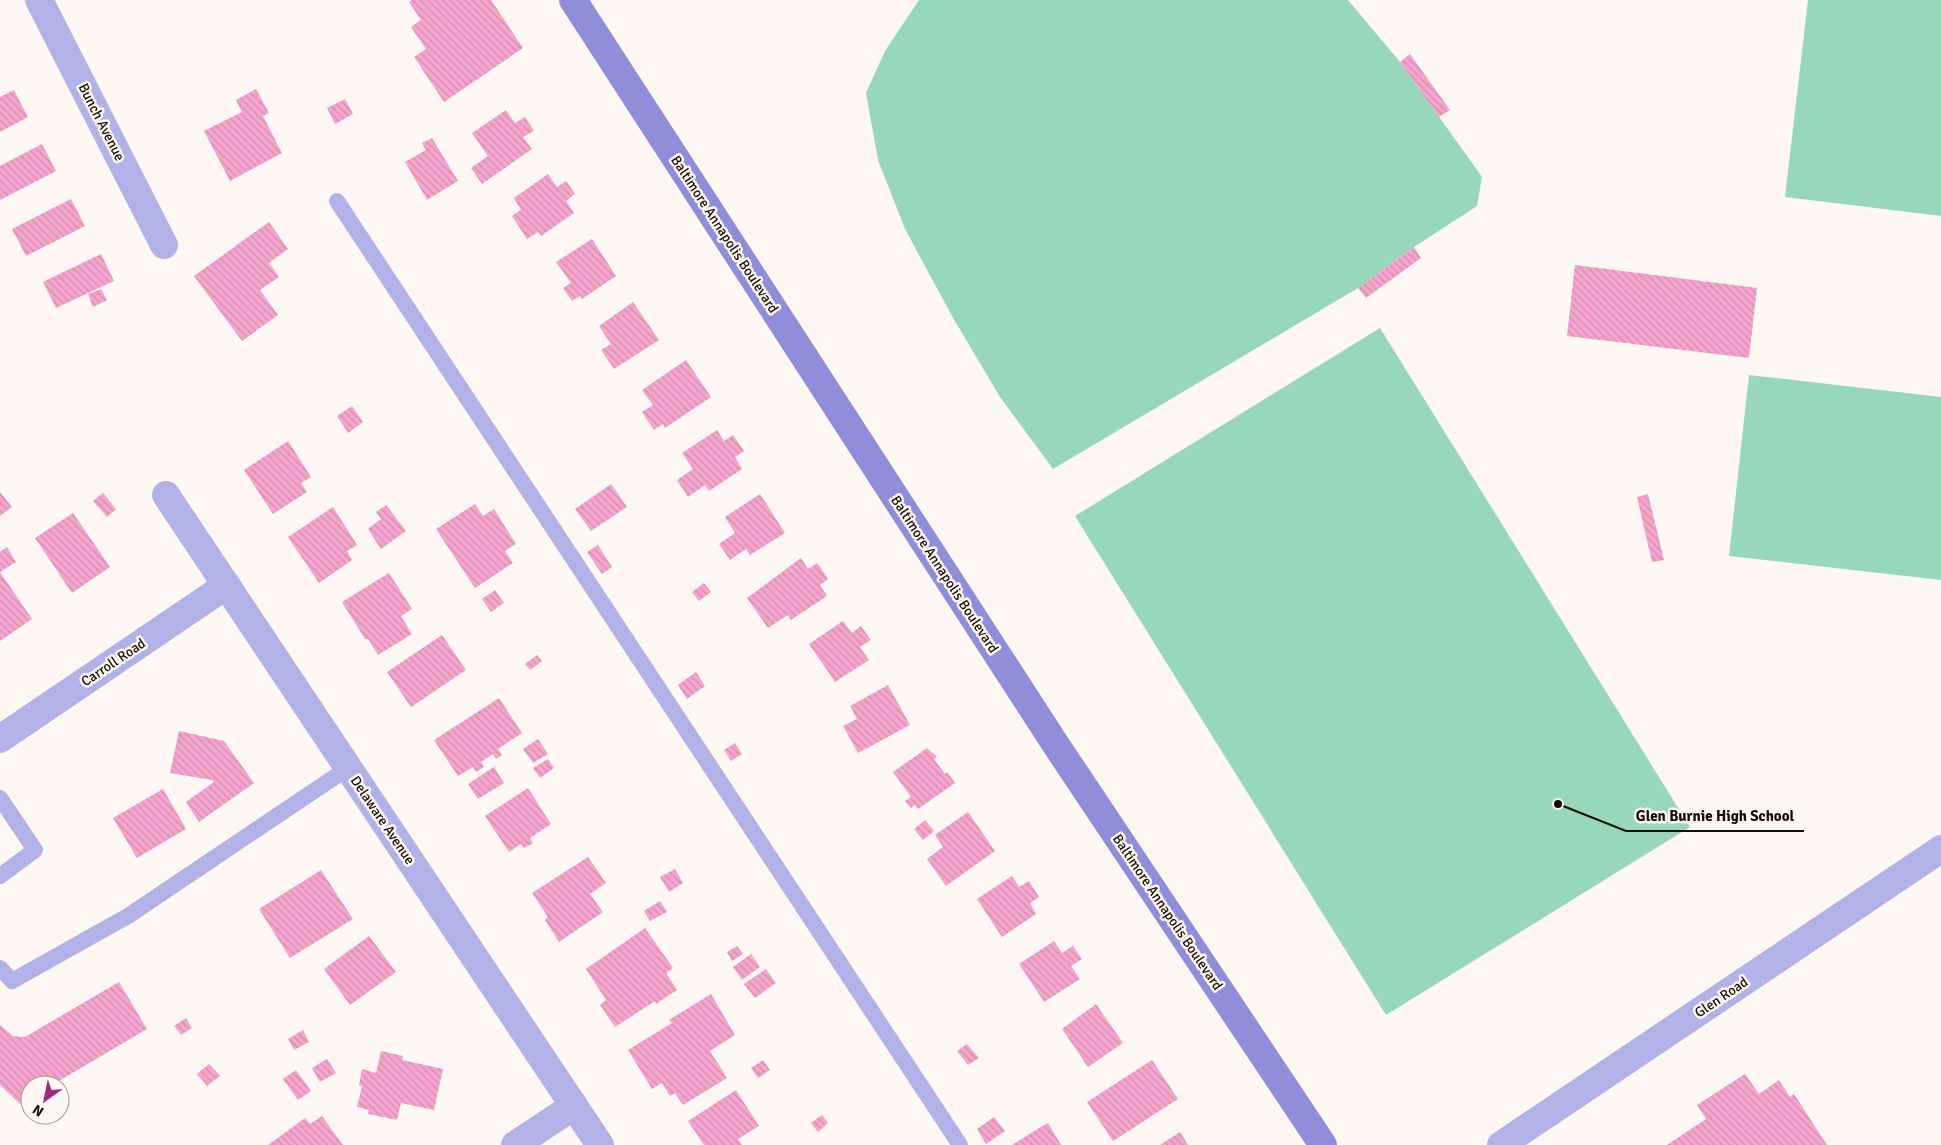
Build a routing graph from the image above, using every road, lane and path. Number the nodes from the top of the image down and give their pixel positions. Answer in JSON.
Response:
{"nodes":[{"id":1,"x":40,"y":0,"type":"edge"},
{"id":2,"x":573,"y":0,"type":"edge"},
{"id":3,"x":337,"y":201,"type":"dead end"},
{"id":4,"x":164,"y":245,"type":"dead end"},
{"id":5,"x":166,"y":495,"type":"dead end"},
{"id":6,"x":226,"y":585,"type":"junction"},
{"id":7,"x":0,"y":739,"type":"edge"},
{"id":8,"x":348,"y":768,"type":"junction"},
{"id":9,"x":0,"y":798,"type":"edge"},
{"id":10,"x":1941,"y":849,"type":"edge"},
{"id":11,"x":0,"y":876,"type":"edge"},
{"id":12,"x":0,"y":968,"type":"edge"},
{"id":13,"x":574,"y":1106,"type":"junction"},
{"id":14,"x":515,"y":1145,"type":"edge"},
{"id":15,"x":600,"y":1145,"type":"edge"},
{"id":16,"x":960,"y":1145,"type":"edge"},
{"id":17,"x":1323,"y":1145,"type":"edge"},
{"id":18,"x":1501,"y":1145,"type":"edge"}],
"edges":[{"from":1,"to":4,"type":"street","name":"Bunch Avenue"},
{"from":2,"to":17,"type":"main road","name":"Baltimore Annapolis Boulevard"},
{"from":3,"to":16,"type":"lane"},
{"from":5,"to":6,"type":"street","name":"Delaware Avenue"},
{"from":6,"to":7,"type":"street","name":"Carroll Road"},
{"from":6,"to":8,"type":"street","name":"Delaware Avenue"},
{"from":8,"to":12,"type":"lane"},
{"from":8,"to":13,"type":"street","name":"Delaware Avenue"},
{"from":9,"to":11,"type":"lane"},
{"from":10,"to":18,"type":"street","name":"Glen Road"},
{"from":13,"to":14,"type":"street"},
{"from":13,"to":15,"type":"street","name":"Delaware Avenue"}]}
